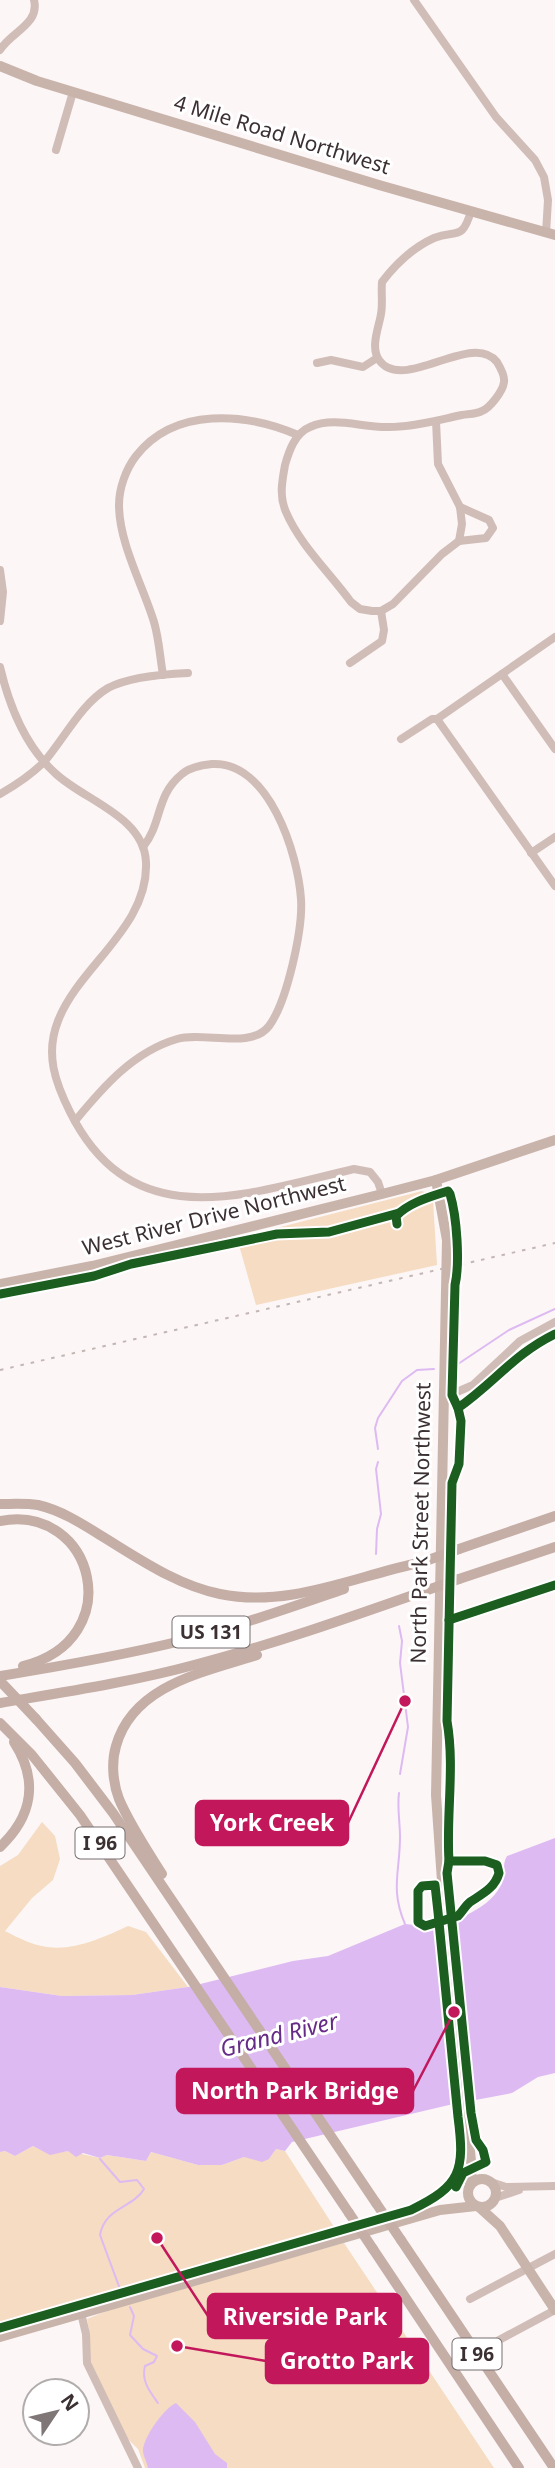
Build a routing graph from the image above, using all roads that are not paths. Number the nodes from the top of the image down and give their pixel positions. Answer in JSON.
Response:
{"nodes":[{"id":1,"x":34,"y":0,"type":"edge"},
{"id":2,"x":414,"y":0,"type":"edge"},
{"id":3,"x":0,"y":50,"type":"edge"},
{"id":4,"x":0,"y":66,"type":"edge"},
{"id":5,"x":73,"y":92,"type":"junction"},
{"id":6,"x":56,"y":150,"type":"dead end"},
{"id":7,"x":471,"y":211,"type":"junction"},
{"id":8,"x":551,"y":234,"type":"edge"},
{"id":9,"x":377,"y":358,"type":"junction"},
{"id":10,"x":317,"y":363,"type":"dead end"},
{"id":11,"x":436,"y":421,"type":"junction"},
{"id":12,"x":298,"y":435,"type":"junction"},
{"id":13,"x":460,"y":507,"type":"junction"},
{"id":14,"x":459,"y":541,"type":"junction"},
{"id":15,"x":0,"y":570,"type":"edge"},
{"id":16,"x":381,"y":611,"type":"junction"},
{"id":17,"x":0,"y":621,"type":"edge"},
{"id":18,"x":555,"y":637,"type":"edge"},
{"id":19,"x":350,"y":663,"type":"dead end"},
{"id":20,"x":0,"y":667,"type":"edge"},
{"id":21,"x":188,"y":673,"type":"dead end"},
{"id":22,"x":502,"y":674,"type":"junction"},
{"id":23,"x":163,"y":675,"type":"junction"},
{"id":24,"x":437,"y":719,"type":"junction"},
{"id":25,"x":401,"y":739,"type":"dead end"},
{"id":26,"x":555,"y":748,"type":"edge"},
{"id":27,"x":44,"y":761,"type":"junction"},
{"id":28,"x":0,"y":794,"type":"edge"},
{"id":29,"x":555,"y":837,"type":"edge"},
{"id":30,"x":143,"y":847,"type":"junction"},
{"id":31,"x":531,"y":853,"type":"junction"},
{"id":32,"x":555,"y":886,"type":"edge"},
{"id":33,"x":75,"y":1121,"type":"junction"},
{"id":34,"x":555,"y":1140,"type":"edge"},
{"id":35,"x":436,"y":1180,"type":"junction"},
{"id":36,"x":382,"y":1194,"type":"junction"},
{"id":37,"x":0,"y":1284,"type":"edge"},
{"id":38,"x":555,"y":1322,"type":"edge"},
{"id":39,"x":443,"y":1398,"type":"junction"},
{"id":40,"x":0,"y":1504,"type":"edge"},
{"id":41,"x":555,"y":1517,"type":"edge"},
{"id":42,"x":0,"y":1521,"type":"edge"},
{"id":43,"x":555,"y":1548,"type":"edge"},
{"id":44,"x":417,"y":1563,"type":"junction"},
{"id":45,"x":311,"y":1631,"type":"junction"},
{"id":46,"x":0,"y":1676,"type":"edge"},
{"id":47,"x":0,"y":1703,"type":"edge"},
{"id":48,"x":2,"y":1726,"type":"edge"},
{"id":49,"x":0,"y":1847,"type":"edge"},
{"id":50,"x":185,"y":1920,"type":"junction"},
{"id":51,"x":469,"y":2152,"type":"junction"},
{"id":52,"x":489,"y":2181,"type":"junction"},
{"id":53,"x":555,"y":2186,"type":"edge"},
{"id":54,"x":469,"y":2187,"type":"junction"},
{"id":55,"x":526,"y":2187,"type":"junction"},
{"id":56,"x":495,"y":2199,"type":"junction"},
{"id":57,"x":478,"y":2206,"type":"junction"},
{"id":58,"x":440,"y":2210,"type":"junction"},
{"id":59,"x":500,"y":2226,"type":"junction"},
{"id":60,"x":555,"y":2254,"type":"edge"},
{"id":61,"x":527,"y":2269,"type":"junction"},
{"id":62,"x":470,"y":2299,"type":"dead end"},
{"id":63,"x":555,"y":2310,"type":"edge"},
{"id":64,"x":81,"y":2313,"type":"junction"},
{"id":65,"x":0,"y":2337,"type":"edge"},
{"id":66,"x":499,"y":2340,"type":"dead end"},
{"id":67,"x":138,"y":2468,"type":"edge"},
{"id":68,"x":519,"y":2468,"type":"edge"},
{"id":69,"x":554,"y":2468,"type":"edge"}],
"edges":[{"from":1,"to":3,"type":"street"},
{"from":2,"to":8,"type":"street"},
{"from":4,"to":5,"type":"main road","name":"4 Mile Road Northwest"},
{"from":5,"to":6,"type":"street"},
{"from":5,"to":7,"type":"main road","name":"4 Mile Road Northwest"},
{"from":7,"to":8,"type":"main road","name":"4 Mile Road Northwest"},
{"from":7,"to":9,"type":"street"},
{"from":9,"to":10,"type":"street"},
{"from":9,"to":11,"type":"street"},
{"from":11,"to":12,"type":"street"},
{"from":11,"to":13,"type":"street"},
{"from":12,"to":16,"type":"street"},
{"from":12,"to":23,"type":"street"},
{"from":13,"to":14,"type":"street"},
{"from":13,"to":14,"type":"street"},
{"from":14,"to":16,"type":"street"},
{"from":15,"to":17,"type":"street"},
{"from":16,"to":19,"type":"street"},
{"from":18,"to":22,"type":"street"},
{"from":20,"to":27,"type":"street"},
{"from":21,"to":23,"type":"street"},
{"from":22,"to":24,"type":"street"},
{"from":22,"to":26,"type":"street"},
{"from":23,"to":27,"type":"street"},
{"from":24,"to":25,"type":"street"},
{"from":24,"to":31,"type":"street"},
{"from":27,"to":28,"type":"street"},
{"from":27,"to":30,"type":"street"},
{"from":29,"to":31,"type":"street"},
{"from":30,"to":33,"type":"street"},
{"from":30,"to":33,"type":"street"},
{"from":31,"to":32,"type":"street"},
{"from":33,"to":36,"type":"street"},
{"from":34,"to":35,"type":"main road","name":"West River Drive Northwest"},
{"from":35,"to":36,"type":"main road","name":"West River Drive Northwest"},
{"from":35,"to":39,"type":"main road","name":"North Park Street Northwest"},
{"from":36,"to":37,"type":"main road","name":"West River Drive Northwest"},
{"from":38,"to":39,"type":"street"},
{"from":39,"to":51,"type":"main road","name":"North Park Street Northwest"},
{"from":40,"to":44,"type":"highway"},
{"from":41,"to":44,"type":"highway","number":"US 131","bridge":true},
{"from":42,"to":46,"type":"highway"},
{"from":43,"to":45,"type":"highway","number":"US 131","bridge":true},
{"from":44,"to":46,"type":"highway","number":"US 131"},
{"from":45,"to":47,"type":"highway","number":"US 131"},
{"from":45,"to":50,"type":"highway"},
{"from":46,"to":50,"type":"highway","number":"I 96","bridge":true},
{"from":48,"to":49,"type":"highway"},
{"from":48,"to":68,"type":"highway","number":"I 96","bridge":true},
{"from":50,"to":69,"type":"highway","number":"I 96","bridge":true},
{"from":51,"to":52,"type":"main road"},
{"from":51,"to":54,"type":"main road","name":"North Park Street Northwest"},
{"from":52,"to":54,"type":"main road"},
{"from":52,"to":55,"type":"street"},
{"from":52,"to":56,"type":"main road"},
{"from":53,"to":55,"type":"street"},
{"from":54,"to":57,"type":"main road"},
{"from":54,"to":58,"type":"main road"},
{"from":55,"to":56,"type":"street"},
{"from":56,"to":57,"type":"main road"},
{"from":56,"to":59,"type":"main road"},
{"from":57,"to":58,"type":"main road"},
{"from":57,"to":59,"type":"main road"},
{"from":58,"to":64,"type":"main road"},
{"from":59,"to":61,"type":"main road"},
{"from":60,"to":61,"type":"street"},
{"from":61,"to":62,"type":"street"},
{"from":61,"to":63,"type":"main road"},
{"from":63,"to":66,"type":"street"},
{"from":64,"to":65,"type":"main road"},
{"from":64,"to":67,"type":"street"}]}
